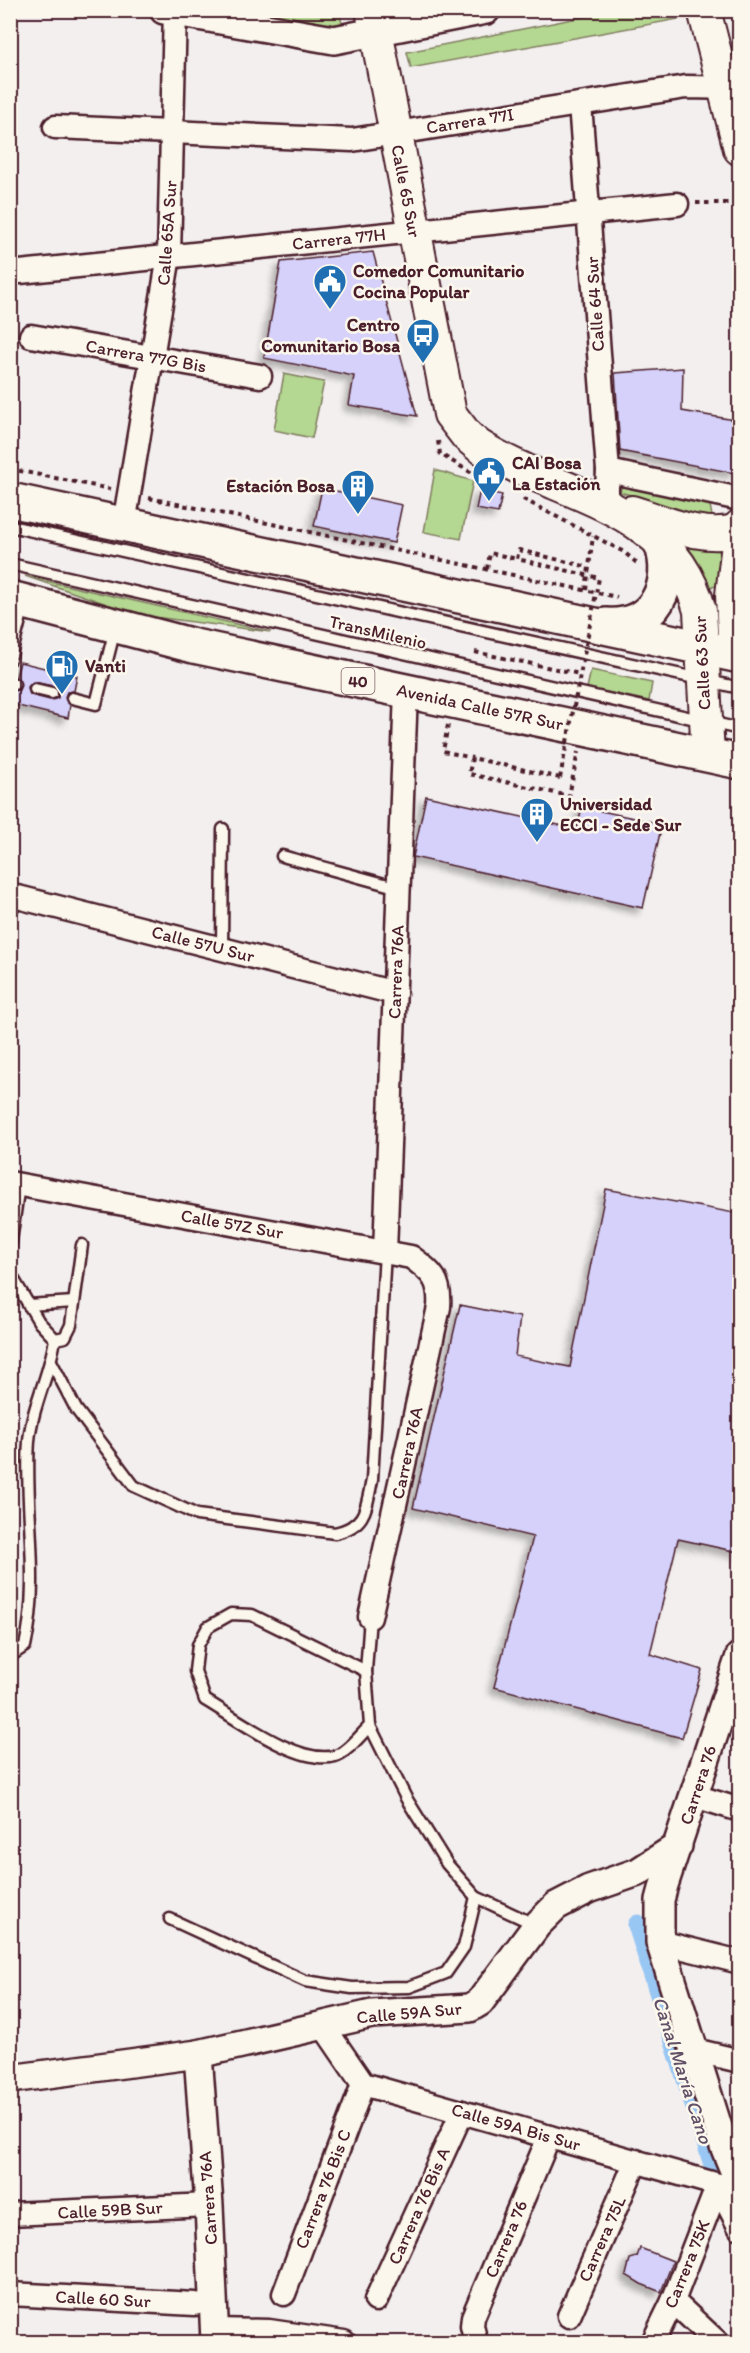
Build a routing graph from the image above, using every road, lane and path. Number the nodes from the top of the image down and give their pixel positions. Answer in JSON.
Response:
{"nodes":[{"id":1,"x":486,"y":10,"type":"edge"},
{"id":2,"x":705,"y":10,"type":"edge"},
{"id":3,"x":171,"y":11,"type":"edge"},
{"id":4,"x":373,"y":27,"type":"edge"},
{"id":5,"x":731,"y":87,"type":"edge"},
{"id":6,"x":580,"y":104,"type":"junction"},
{"id":7,"x":55,"y":127,"type":"dead end"},
{"id":8,"x":173,"y":133,"type":"junction"},
{"id":9,"x":395,"y":133,"type":"junction"},
{"id":10,"x":740,"y":149,"type":"edge"},
{"id":11,"x":740,"y":203,"type":"edge"},
{"id":12,"x":677,"y":204,"type":"joint"},
{"id":13,"x":588,"y":213,"type":"junction"},
{"id":14,"x":414,"y":231,"type":"junction"},
{"id":15,"x":169,"y":256,"type":"junction"},
{"id":16,"x":10,"y":273,"type":"edge"},
{"id":17,"x":31,"y":336,"type":"dead end"},
{"id":18,"x":151,"y":356,"type":"junction"},
{"id":19,"x":260,"y":376,"type":"dead end"},
{"id":20,"x":10,"y":469,"type":"edge"},
{"id":21,"x":608,"y":471,"type":"junction"},
{"id":22,"x":740,"y":499,"type":"edge"},
{"id":23,"x":10,"y":500,"type":"edge"},
{"id":24,"x":606,"y":504,"type":"junction"},
{"id":25,"x":127,"y":509,"type":"junction"},
{"id":26,"x":10,"y":526,"type":"edge"},
{"id":27,"x":739,"y":528,"type":"edge"},
{"id":28,"x":592,"y":536,"type":"dead end"},
{"id":29,"x":661,"y":543,"type":"junction"},
{"id":30,"x":517,"y":559,"type":"junction"},
{"id":31,"x":10,"y":564,"type":"edge"},
{"id":32,"x":588,"y":567,"type":"junction"},
{"id":33,"x":487,"y":570,"type":"junction"},
{"id":34,"x":586,"y":590,"type":"junction"},
{"id":35,"x":619,"y":597,"type":"dead end"},
{"id":36,"x":17,"y":600,"type":"edge"},
{"id":37,"x":601,"y":625,"type":"junction"},
{"id":38,"x":116,"y":626,"type":"junction"},
{"id":39,"x":702,"y":648,"type":"junction"},
{"id":40,"x":737,"y":656,"type":"edge"},
{"id":41,"x":10,"y":659,"type":"edge"},
{"id":42,"x":703,"y":681,"type":"junction"},
{"id":43,"x":740,"y":688,"type":"edge"},
{"id":44,"x":35,"y":689,"type":"dead end"},
{"id":45,"x":406,"y":692,"type":"junction"},
{"id":46,"x":52,"y":693,"type":"dead end"},
{"id":47,"x":72,"y":698,"type":"dead end"},
{"id":48,"x":705,"y":721,"type":"junction"},
{"id":49,"x":583,"y":729,"type":"junction"},
{"id":50,"x":740,"y":729,"type":"edge"},
{"id":51,"x":443,"y":751,"type":"dead end"},
{"id":52,"x":708,"y":755,"type":"junction"},
{"id":53,"x":472,"y":758,"type":"junction"},
{"id":54,"x":740,"y":762,"type":"edge"},
{"id":55,"x":223,"y":829,"type":"dead end"},
{"id":56,"x":282,"y":856,"type":"dead end"},
{"id":57,"x":399,"y":888,"type":"junction"},
{"id":58,"x":10,"y":895,"type":"edge"},
{"id":59,"x":222,"y":949,"type":"junction"},
{"id":60,"x":395,"y":993,"type":"junction"},
{"id":61,"x":15,"y":1184,"type":"edge"},
{"id":62,"x":82,"y":1245,"type":"dead end"},
{"id":63,"x":10,"y":1248,"type":"edge"},
{"id":64,"x":385,"y":1252,"type":"junction"},
{"id":65,"x":10,"y":1273,"type":"edge"},
{"id":66,"x":441,"y":1288,"type":"joint"},
{"id":67,"x":74,"y":1302,"type":"junction"},
{"id":68,"x":28,"y":1305,"type":"junction"},
{"id":69,"x":55,"y":1339,"type":"junction"},
{"id":70,"x":52,"y":1363,"type":"junction"},
{"id":71,"x":370,"y":1617,"type":"joint"},
{"id":72,"x":10,"y":1656,"type":"edge"},
{"id":73,"x":740,"y":1656,"type":"edge"},
{"id":74,"x":366,"y":1671,"type":"junction"},
{"id":75,"x":370,"y":1726,"type":"junction"},
{"id":76,"x":695,"y":1796,"type":"junction"},
{"id":77,"x":740,"y":1810,"type":"edge"},
{"id":78,"x":678,"y":1846,"type":"junction"},
{"id":79,"x":476,"y":1897,"type":"junction"},
{"id":80,"x":170,"y":1919,"type":"dead end"},
{"id":81,"x":537,"y":1925,"type":"junction"},
{"id":82,"x":660,"y":1942,"type":"junction"},
{"id":83,"x":740,"y":1962,"type":"edge"},
{"id":84,"x":322,"y":2024,"type":"junction"},
{"id":85,"x":694,"y":2050,"type":"junction"},
{"id":86,"x":198,"y":2054,"type":"junction"},
{"id":87,"x":740,"y":2061,"type":"edge"},
{"id":88,"x":16,"y":2074,"type":"edge"},
{"id":89,"x":363,"y":2084,"type":"junction"},
{"id":90,"x":462,"y":2112,"type":"junction"},
{"id":91,"x":549,"y":2137,"type":"junction"},
{"id":92,"x":732,"y":2147,"type":"edge"},
{"id":93,"x":636,"y":2161,"type":"junction"},
{"id":94,"x":732,"y":2187,"type":"edge"},
{"id":95,"x":209,"y":2205,"type":"junction"},
{"id":96,"x":10,"y":2214,"type":"edge"},
{"id":97,"x":740,"y":2228,"type":"edge"},
{"id":98,"x":10,"y":2294,"type":"edge"},
{"id":99,"x":284,"y":2294,"type":"dead end"},
{"id":100,"x":376,"y":2300,"type":"dead end"},
{"id":101,"x":673,"y":2301,"type":"junction"},
{"id":102,"x":195,"y":2304,"type":"dead end"},
{"id":103,"x":569,"y":2316,"type":"dead end"},
{"id":104,"x":215,"y":2336,"type":"edge"},
{"id":105,"x":313,"y":2339,"type":"edge"},
{"id":106,"x":344,"y":2343,"type":"edge"},
{"id":107,"x":476,"y":2343,"type":"edge"},
{"id":108,"x":653,"y":2343,"type":"edge"},
{"id":109,"x":717,"y":2343,"type":"edge"}],
"edges":[{"from":1,"to":4,"type":"street"},
{"from":2,"to":5,"type":"main road"},
{"from":3,"to":4,"type":"street"},
{"from":3,"to":8,"type":"street","name":"Calle 65A Sur"},
{"from":4,"to":9,"type":"main road","name":"Calle 65 Sur"},
{"from":5,"to":6,"type":"street","name":"Carrera 77I"},
{"from":5,"to":10,"type":"main road"},
{"from":6,"to":9,"type":"street","name":"Carrera 77I"},
{"from":6,"to":13,"type":"street","name":"Calle 64 Sur"},
{"from":7,"to":8,"type":"street","name":"Carrera 77I"},
{"from":8,"to":9,"type":"street","name":"Carrera 77I"},
{"from":8,"to":15,"type":"street","name":"Calle 65A Sur"},
{"from":9,"to":14,"type":"main road","name":"Calle 65 Sur"},
{"from":11,"to":12,"type":"path"},
{"from":12,"to":13,"type":"street","name":"Carrera 77H"},
{"from":13,"to":14,"type":"street","name":"Carrera 77H"},
{"from":13,"to":21,"type":"street","name":"Calle 64 Sur"},
{"from":14,"to":15,"type":"street","name":"Carrera 77H"},
{"from":14,"to":24,"type":"main road","name":"Calle 65 Sur"},
{"from":15,"to":16,"type":"street","name":"Carrera 77H"},
{"from":15,"to":18,"type":"street","name":"Calle 65A Sur"},
{"from":17,"to":18,"type":"street","name":"Carrera 77G Bis"},
{"from":18,"to":19,"type":"street","name":"Carrera 77G Bis"},
{"from":18,"to":25,"type":"street","name":"Calle 65A Sur"},
{"from":20,"to":25,"type":"path"},
{"from":21,"to":22,"type":"street"},
{"from":21,"to":24,"type":"street","name":"Calle 64 Sur"},
{"from":23,"to":25,"type":"highway"},
{"from":24,"to":27,"type":"main road"},
{"from":24,"to":29,"type":"main road","name":"Calle 63 Sur"},
{"from":25,"to":33,"type":"path"},
{"from":25,"to":37,"type":"highway"},
{"from":26,"to":42,"type":"lane","name":"TransMilenio"},
{"from":27,"to":40,"type":"main road","name":"Calle 63 Sur"},
{"from":28,"to":32,"type":"path"},
{"from":29,"to":37,"type":"highway"},
{"from":29,"to":39,"type":"main road","name":"Calle 63 Sur"},
{"from":30,"to":32,"type":"path","bridge":true},
{"from":30,"to":33,"type":"path"},
{"from":30,"to":53,"type":"path","bridge":true},
{"from":31,"to":48,"type":"lane","name":"TransMilenio"},
{"from":32,"to":34,"type":"path"},
{"from":33,"to":34,"type":"path"},
{"from":34,"to":35,"type":"path"},
{"from":36,"to":38,"type":"highway","name":"Avenida Calle 57R Sur","number":"40"},
{"from":36,"to":41,"type":"lane"},
{"from":37,"to":39,"type":"highway"},
{"from":38,"to":45,"type":"highway","name":"Avenida Calle 57R Sur","number":"40"},
{"from":38,"to":47,"type":"lane"},
{"from":39,"to":40,"type":"highway"},
{"from":39,"to":42,"type":"main road","name":"Calle 63 Sur"},
{"from":42,"to":43,"type":"lane","name":"TransMilenio"},
{"from":42,"to":48,"type":"main road","name":"Calle 63 Sur"},
{"from":44,"to":46,"type":"lane"},
{"from":45,"to":49,"type":"highway","name":"Avenida Calle 57R Sur","number":"40"},
{"from":45,"to":57,"type":"street","name":"Carrera 76A"},
{"from":48,"to":50,"type":"lane","name":"TransMilenio"},
{"from":48,"to":52,"type":"main road","name":"Calle 63 Sur"},
{"from":49,"to":52,"type":"highway","name":"Avenida Calle 57R Sur","number":"40"},
{"from":49,"to":53,"type":"path"},
{"from":51,"to":53,"type":"path"},
{"from":52,"to":54,"type":"highway","name":"Avenida Calle 57R Sur","number":"40"},
{"from":55,"to":59,"type":"lane"},
{"from":56,"to":57,"type":"lane"},
{"from":57,"to":60,"type":"street","name":"Carrera 76A"},
{"from":58,"to":59,"type":"street","name":"Calle 57U Sur"},
{"from":59,"to":60,"type":"street","name":"Calle 57U Sur"},
{"from":60,"to":64,"type":"street","name":"Carrera 76A"},
{"from":61,"to":63,"type":"lane"},
{"from":61,"to":64,"type":"street","name":"Calle 57Z Sur"},
{"from":62,"to":67,"type":"lane"},
{"from":64,"to":66,"type":"street","name":"Calle 57Z Sur"},
{"from":64,"to":70,"type":"lane"},
{"from":65,"to":68,"type":"lane"},
{"from":66,"to":71,"type":"street","name":"Carrera 76A"},
{"from":67,"to":68,"type":"lane"},
{"from":67,"to":69,"type":"lane"},
{"from":68,"to":69,"type":"lane"},
{"from":69,"to":70,"type":"lane"},
{"from":70,"to":72,"type":"lane"},
{"from":71,"to":74,"type":"lane"},
{"from":73,"to":76,"type":"street","name":"Carrera 76"},
{"from":74,"to":75,"type":"lane"},
{"from":74,"to":75,"type":"lane"},
{"from":75,"to":79,"type":"lane"},
{"from":76,"to":77,"type":"street"},
{"from":76,"to":78,"type":"street","name":"Carrera 76"},
{"from":78,"to":81,"type":"street","name":"Calle 59A Sur"},
{"from":78,"to":82,"type":"street","name":"Carrera 76"},
{"from":79,"to":80,"type":"lane"},
{"from":79,"to":81,"type":"lane"},
{"from":81,"to":84,"type":"street","name":"Calle 59A Sur"},
{"from":82,"to":83,"type":"street"},
{"from":82,"to":85,"type":"street","name":"Carrera 76"},
{"from":84,"to":86,"type":"street","name":"Calle 59A Sur"},
{"from":84,"to":89,"type":"street"},
{"from":85,"to":87,"type":"street"},
{"from":85,"to":92,"type":"street","name":"Carrera 76"},
{"from":86,"to":88,"type":"street","name":"Calle 59A Sur"},
{"from":86,"to":95,"type":"street","name":"Carrera 76A"},
{"from":89,"to":90,"type":"street","name":"Calle 59A Bis Sur"},
{"from":89,"to":99,"type":"street","name":"Carrera 76 Bis C"},
{"from":90,"to":91,"type":"street","name":"Calle 59A Bis Sur"},
{"from":90,"to":100,"type":"street","name":"Carrera 76 Bis A"},
{"from":91,"to":93,"type":"street","name":"Calle 59A Bis Sur"},
{"from":91,"to":107,"type":"street","name":"Carrera 76"},
{"from":92,"to":94,"type":"street","name":"Carrera 76"},
{"from":93,"to":94,"type":"street","name":"Calle 59A Bis Sur"},
{"from":93,"to":103,"type":"street","name":"Carrera 75L"},
{"from":94,"to":97,"type":"street"},
{"from":94,"to":101,"type":"street","name":"Carrera 75K"},
{"from":95,"to":96,"type":"street","name":"Calle 59B Sur"},
{"from":95,"to":104,"type":"street","name":"Carrera 76A"},
{"from":98,"to":102,"type":"street","name":"Calle 60 Sur"},
{"from":101,"to":108,"type":"street","name":"Carrera 75K"},
{"from":101,"to":109,"type":"street"},
{"from":104,"to":105,"type":"street"},
{"from":105,"to":106,"type":"street"}]}
